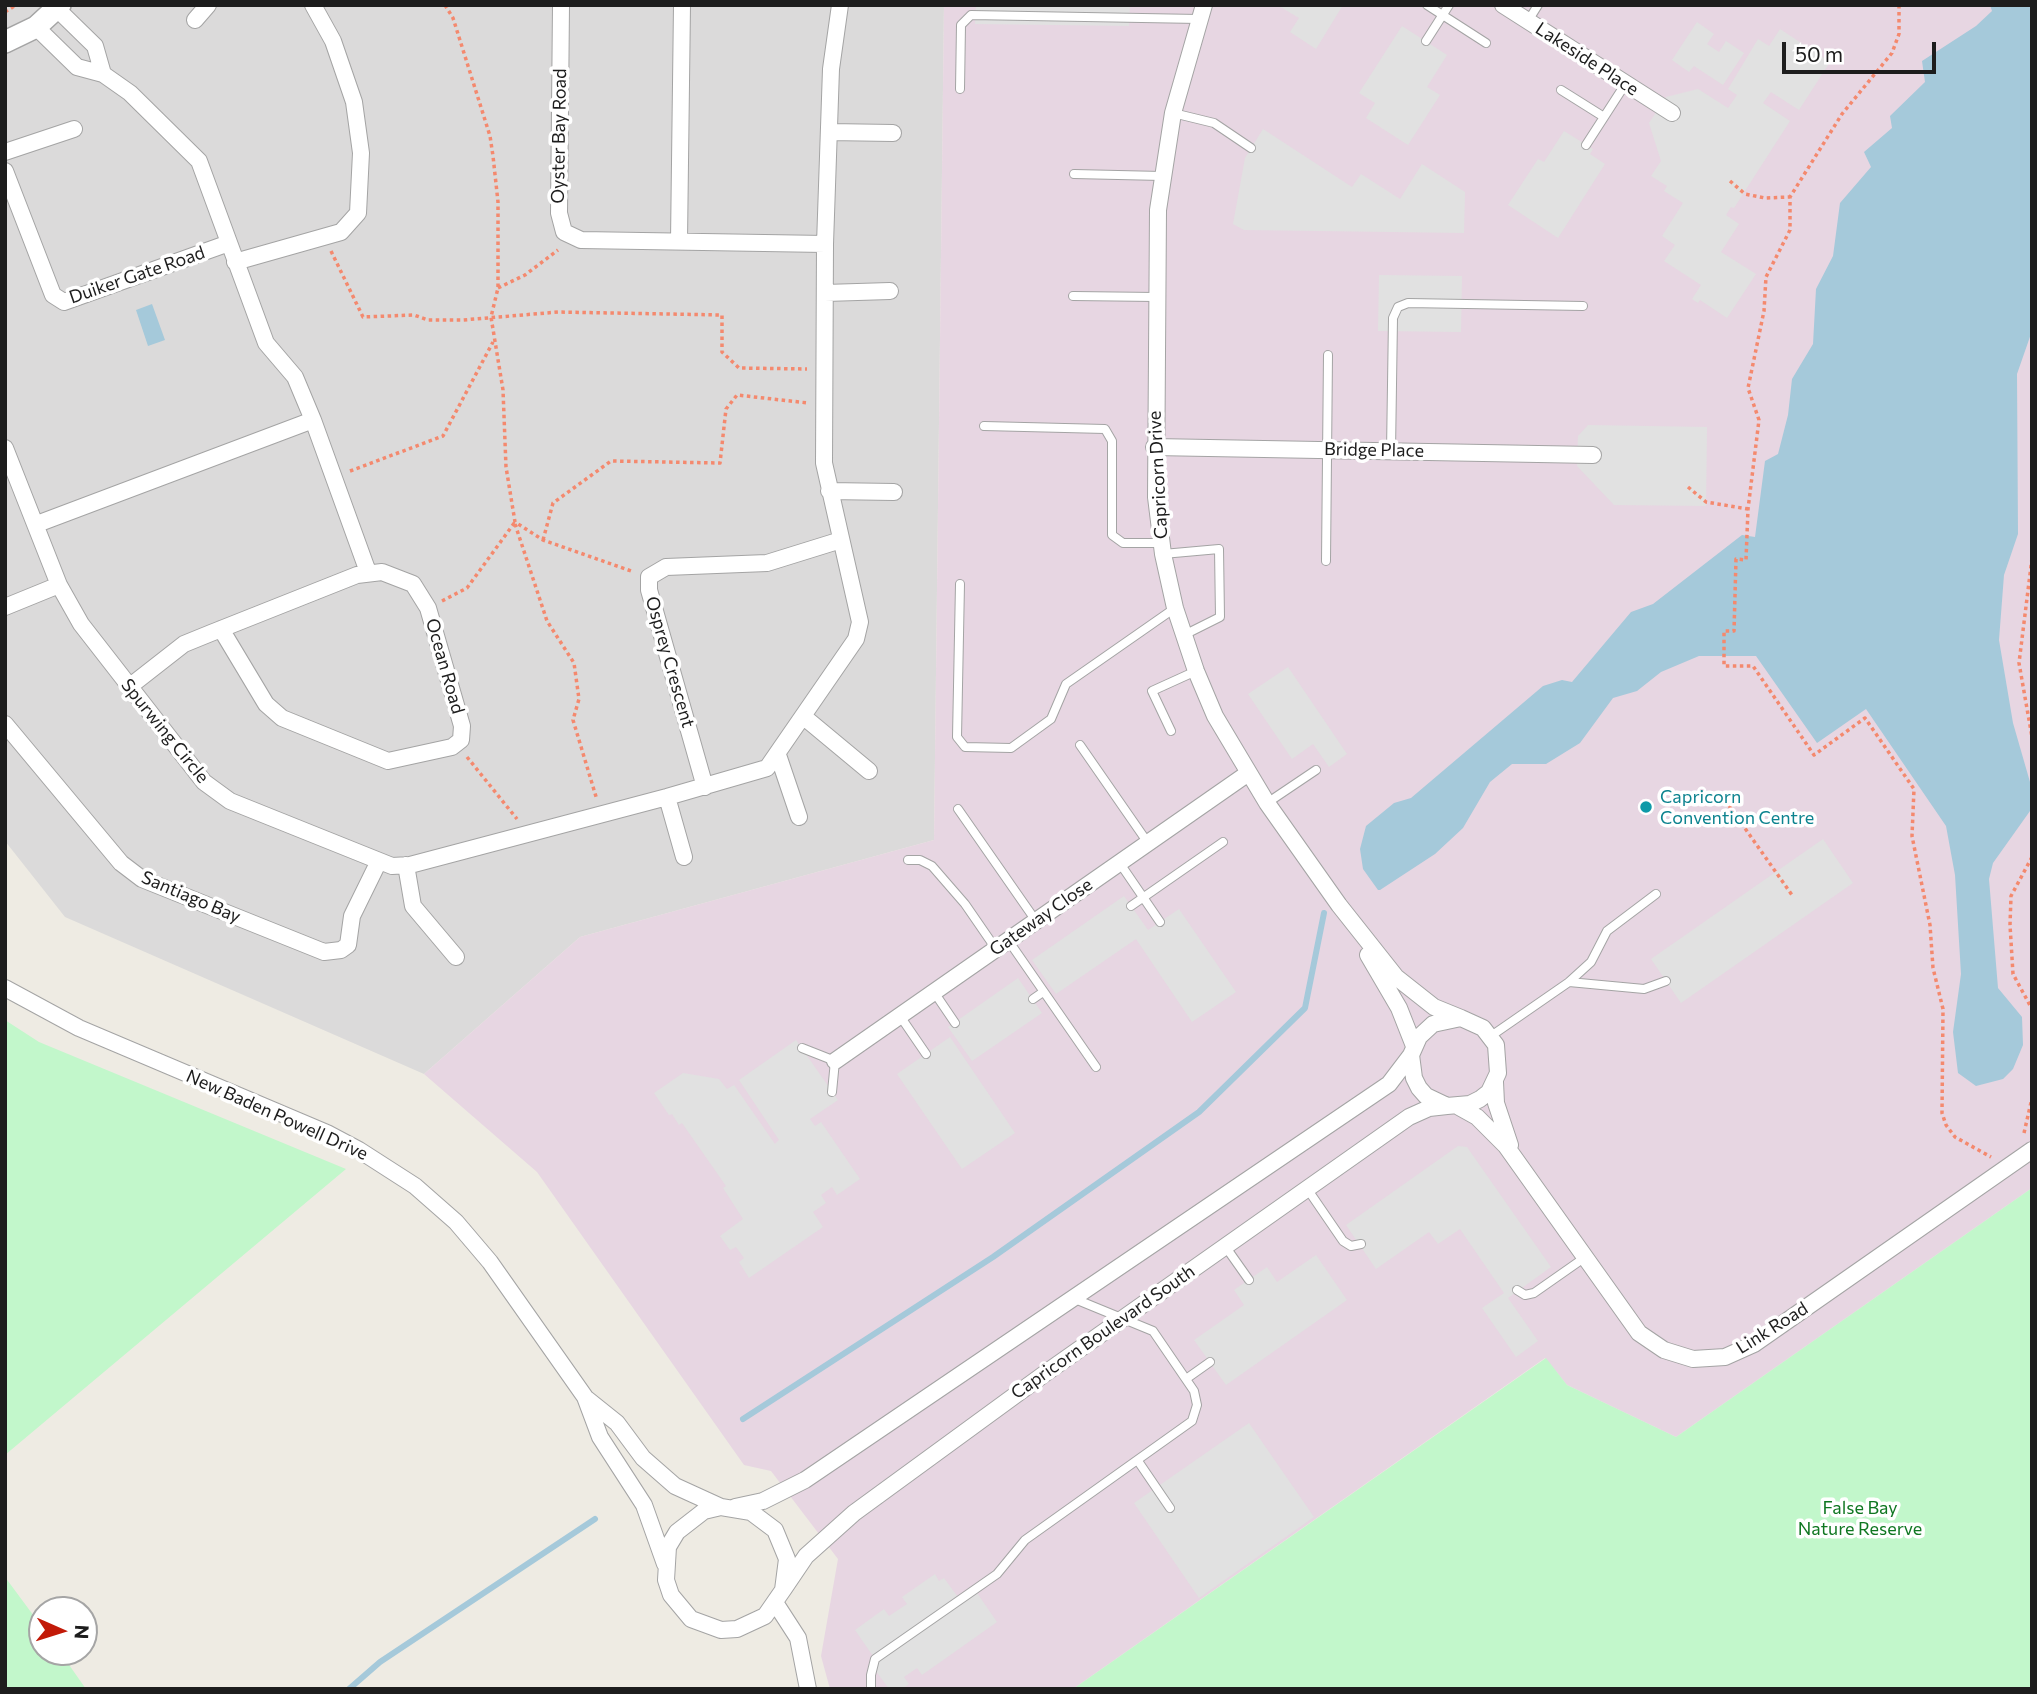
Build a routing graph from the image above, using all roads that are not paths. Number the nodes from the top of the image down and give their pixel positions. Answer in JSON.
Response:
{"nodes":[{"id":1,"x":208,"y":5,"type":"edge"},
{"id":2,"x":313,"y":5,"type":"edge"},
{"id":3,"x":561,"y":5,"type":"edge"},
{"id":4,"x":682,"y":5,"type":"edge"},
{"id":5,"x":840,"y":5,"type":"edge"},
{"id":6,"x":1427,"y":5,"type":"edge"},
{"id":7,"x":1449,"y":5,"type":"edge"},
{"id":8,"x":1503,"y":5,"type":"edge"},
{"id":9,"x":1538,"y":5,"type":"edge"},
{"id":10,"x":56,"y":6,"type":"edge"},
{"id":11,"x":1202,"y":12,"type":"edge"},
{"id":12,"x":1443,"y":15,"type":"junction"},
{"id":13,"x":195,"y":20,"type":"dead end"},
{"id":14,"x":1528,"y":21,"type":"junction"},
{"id":15,"x":36,"y":27,"type":"junction"},
{"id":16,"x":1426,"y":41,"type":"dead end"},
{"id":17,"x":5,"y":42,"type":"edge"},
{"id":18,"x":1486,"y":43,"type":"dead end"},
{"id":19,"x":103,"y":74,"type":"junction"},
{"id":20,"x":1626,"y":83,"type":"junction"},
{"id":21,"x":960,"y":89,"type":"dead end"},
{"id":22,"x":1561,"y":90,"type":"dead end"},
{"id":23,"x":1173,"y":113,"type":"junction"},
{"id":24,"x":1672,"y":113,"type":"dead end"},
{"id":25,"x":1604,"y":117,"type":"junction"},
{"id":26,"x":74,"y":129,"type":"dead end"},
{"id":27,"x":829,"y":132,"type":"junction"},
{"id":28,"x":893,"y":132,"type":"dead end"},
{"id":29,"x":1586,"y":145,"type":"dead end"},
{"id":30,"x":1251,"y":148,"type":"dead end"},
{"id":31,"x":5,"y":152,"type":"edge"},
{"id":32,"x":5,"y":171,"type":"edge"},
{"id":33,"x":1073,"y":174,"type":"dead end"},
{"id":34,"x":1162,"y":176,"type":"junction"},
{"id":35,"x":679,"y":241,"type":"junction"},
{"id":36,"x":229,"y":243,"type":"junction"},
{"id":37,"x":825,"y":244,"type":"junction"},
{"id":38,"x":235,"y":262,"type":"junction"},
{"id":39,"x":890,"y":291,"type":"dead end"},
{"id":40,"x":825,"y":293,"type":"junction"},
{"id":41,"x":1073,"y":296,"type":"dead end"},
{"id":42,"x":1156,"y":297,"type":"junction"},
{"id":43,"x":1583,"y":306,"type":"dead end"},
{"id":44,"x":1328,"y":355,"type":"dead end"},
{"id":45,"x":313,"y":420,"type":"junction"},
{"id":46,"x":984,"y":426,"type":"dead end"},
{"id":47,"x":1154,"y":447,"type":"junction"},
{"id":48,"x":1327,"y":450,"type":"junction"},
{"id":49,"x":1391,"y":451,"type":"junction"},
{"id":50,"x":1593,"y":455,"type":"dead end"},
{"id":51,"x":7,"y":458,"type":"edge"},
{"id":52,"x":830,"y":491,"type":"junction"},
{"id":53,"x":894,"y":492,"type":"dead end"},
{"id":54,"x":37,"y":524,"type":"junction"},
{"id":55,"x":841,"y":540,"type":"junction"},
{"id":56,"x":1162,"y":549,"type":"junction"},
{"id":57,"x":1326,"y":561,"type":"dead end"},
{"id":58,"x":368,"y":572,"type":"junction"},
{"id":59,"x":960,"y":584,"type":"dead end"},
{"id":60,"x":59,"y":585,"type":"junction"},
{"id":61,"x":5,"y":607,"type":"edge"},
{"id":62,"x":1174,"y":608,"type":"junction"},
{"id":63,"x":221,"y":629,"type":"junction"},
{"id":64,"x":1184,"y":635,"type":"junction"},
{"id":65,"x":1196,"y":671,"type":"junction"},
{"id":66,"x":129,"y":687,"type":"junction"},
{"id":67,"x":804,"y":717,"type":"junction"},
{"id":68,"x":5,"y":724,"type":"edge"},
{"id":69,"x":1171,"y":731,"type":"dead end"},
{"id":70,"x":1080,"y":745,"type":"dead end"},
{"id":71,"x":778,"y":755,"type":"junction"},
{"id":72,"x":1316,"y":770,"type":"dead end"},
{"id":73,"x":869,"y":771,"type":"dead end"},
{"id":74,"x":1247,"y":774,"type":"junction"},
{"id":75,"x":705,"y":787,"type":"junction"},
{"id":76,"x":667,"y":797,"type":"junction"},
{"id":77,"x":1267,"y":803,"type":"junction"},
{"id":78,"x":958,"y":809,"type":"dead end"},
{"id":79,"x":799,"y":817,"type":"dead end"},
{"id":80,"x":1223,"y":842,"type":"dead end"},
{"id":81,"x":1148,"y":843,"type":"junction"},
{"id":82,"x":684,"y":857,"type":"dead end"},
{"id":83,"x":908,"y":860,"type":"dead end"},
{"id":84,"x":1119,"y":862,"type":"junction"},
{"id":85,"x":378,"y":863,"type":"junction"},
{"id":86,"x":406,"y":865,"type":"junction"},
{"id":87,"x":1656,"y":894,"type":"dead end"},
{"id":88,"x":1143,"y":897,"type":"junction"},
{"id":89,"x":1339,"y":905,"type":"junction"},
{"id":90,"x":1131,"y":906,"type":"dead end"},
{"id":91,"x":1036,"y":921,"type":"junction"},
{"id":92,"x":1160,"y":922,"type":"dead end"},
{"id":93,"x":1002,"y":945,"type":"junction"},
{"id":94,"x":456,"y":957,"type":"dead end"},
{"id":95,"x":1666,"y":981,"type":"dead end"},
{"id":96,"x":1569,"y":982,"type":"junction"},
{"id":97,"x":5,"y":988,"type":"edge"},
{"id":98,"x":934,"y":992,"type":"junction"},
{"id":99,"x":1043,"y":992,"type":"junction"},
{"id":100,"x":1033,"y":999,"type":"dead end"},
{"id":101,"x":900,"y":1016,"type":"junction"},
{"id":102,"x":1461,"y":1018,"type":"junction"},
{"id":103,"x":955,"y":1023,"type":"dead end"},
{"id":104,"x":1491,"y":1036,"type":"junction"},
{"id":105,"x":802,"y":1048,"type":"dead end"},
{"id":106,"x":1413,"y":1050,"type":"junction"},
{"id":107,"x":926,"y":1054,"type":"dead end"},
{"id":108,"x":835,"y":1061,"type":"junction"},
{"id":109,"x":1096,"y":1067,"type":"dead end"},
{"id":110,"x":1495,"y":1082,"type":"junction"},
{"id":111,"x":832,"y":1092,"type":"dead end"},
{"id":112,"x":1453,"y":1106,"type":"junction"},
{"id":113,"x":2032,"y":1150,"type":"edge"},
{"id":114,"x":1519,"y":1163,"type":"junction"},
{"id":115,"x":1306,"y":1187,"type":"junction"},
{"id":116,"x":1361,"y":1244,"type":"dead end"},
{"id":117,"x":1225,"y":1246,"type":"junction"},
{"id":118,"x":1584,"y":1258,"type":"junction"},
{"id":119,"x":1249,"y":1280,"type":"dead end"},
{"id":120,"x":1517,"y":1290,"type":"dead end"},
{"id":121,"x":1075,"y":1299,"type":"junction"},
{"id":122,"x":1125,"y":1317,"type":"junction"},
{"id":123,"x":1210,"y":1362,"type":"dead end"},
{"id":124,"x":1186,"y":1379,"type":"junction"},
{"id":125,"x":585,"y":1396,"type":"junction"},
{"id":126,"x":1138,"y":1461,"type":"junction"},
{"id":127,"x":728,"y":1507,"type":"junction"},
{"id":128,"x":1170,"y":1508,"type":"dead end"},
{"id":129,"x":665,"y":1564,"type":"junction"},
{"id":130,"x":780,"y":1597,"type":"junction"},
{"id":131,"x":808,"y":1689,"type":"edge"},
{"id":132,"x":871,"y":1689,"type":"edge"}],
"edges":[{"from":1,"to":13,"type":"street"},
{"from":2,"to":38,"type":"street"},
{"from":3,"to":35,"type":"street","name":"Oyster Bay Road"},
{"from":4,"to":35,"type":"street"},
{"from":5,"to":27,"type":"street"},
{"from":6,"to":12,"type":"lane"},
{"from":7,"to":12,"type":"lane"},
{"from":8,"to":14,"type":"street","name":"Lakeside Place"},
{"from":9,"to":14,"type":"lane"},
{"from":10,"to":15,"type":"street"},
{"from":10,"to":19,"type":"street","name":"Duiker Gate Road"},
{"from":11,"to":21,"type":"lane"},
{"from":11,"to":23,"type":"street","name":"Capricorn Drive"},
{"from":12,"to":16,"type":"lane"},
{"from":12,"to":18,"type":"lane"},
{"from":14,"to":20,"type":"street","name":"Lakeside Place"},
{"from":15,"to":17,"type":"street"},
{"from":15,"to":19,"type":"street","name":"Duiker Gate Road"},
{"from":19,"to":36,"type":"street","name":"Duiker Gate Road"},
{"from":20,"to":24,"type":"street","name":"Lakeside Place"},
{"from":20,"to":25,"type":"lane"},
{"from":22,"to":25,"type":"lane"},
{"from":23,"to":30,"type":"lane"},
{"from":23,"to":34,"type":"street","name":"Capricorn Drive"},
{"from":25,"to":29,"type":"lane"},
{"from":26,"to":31,"type":"street"},
{"from":27,"to":28,"type":"street"},
{"from":27,"to":37,"type":"street"},
{"from":32,"to":36,"type":"street","name":"Duiker Gate Road"},
{"from":33,"to":34,"type":"lane"},
{"from":34,"to":42,"type":"street","name":"Capricorn Drive"},
{"from":35,"to":37,"type":"street"},
{"from":36,"to":38,"type":"street","name":"Duiker Gate Road"},
{"from":37,"to":40,"type":"street"},
{"from":38,"to":45,"type":"street","name":"Duiker Gate Road"},
{"from":39,"to":40,"type":"street"},
{"from":40,"to":52,"type":"street"},
{"from":41,"to":42,"type":"lane"},
{"from":42,"to":47,"type":"street","name":"Capricorn Drive"},
{"from":43,"to":49,"type":"lane"},
{"from":44,"to":48,"type":"lane"},
{"from":45,"to":54,"type":"street"},
{"from":45,"to":58,"type":"street","name":"Duiker Gate Road"},
{"from":46,"to":56,"type":"lane"},
{"from":47,"to":48,"type":"street","name":"Bridge Place"},
{"from":47,"to":56,"type":"street","name":"Capricorn Drive"},
{"from":48,"to":49,"type":"street","name":"Bridge Place"},
{"from":48,"to":57,"type":"lane"},
{"from":49,"to":50,"type":"street","name":"Bridge Place"},
{"from":51,"to":54,"type":"street","name":"Spurwing Circle"},
{"from":52,"to":53,"type":"street"},
{"from":52,"to":55,"type":"street"},
{"from":54,"to":60,"type":"street","name":"Spurwing Circle"},
{"from":55,"to":67,"type":"street","name":"Spurwing Circle"},
{"from":55,"to":75,"type":"street","name":"Osprey Crescent"},
{"from":56,"to":62,"type":"street","name":"Capricorn Drive"},
{"from":56,"to":64,"type":"lane"},
{"from":58,"to":63,"type":"street"},
{"from":58,"to":63,"type":"street","name":"Ocean Road"},
{"from":59,"to":62,"type":"lane"},
{"from":60,"to":61,"type":"street"},
{"from":60,"to":66,"type":"street","name":"Spurwing Circle"},
{"from":62,"to":64,"type":"street","name":"Capricorn Drive"},
{"from":63,"to":66,"type":"street"},
{"from":64,"to":65,"type":"street","name":"Capricorn Drive"},
{"from":65,"to":69,"type":"lane"},
{"from":65,"to":74,"type":"street","name":"Capricorn Drive"},
{"from":66,"to":85,"type":"street","name":"Spurwing Circle"},
{"from":67,"to":71,"type":"street","name":"Spurwing Circle"},
{"from":67,"to":73,"type":"street"},
{"from":68,"to":85,"type":"street","name":"Santiago Bay"},
{"from":70,"to":81,"type":"lane"},
{"from":71,"to":75,"type":"street","name":"Spurwing Circle"},
{"from":71,"to":79,"type":"street"},
{"from":72,"to":77,"type":"lane"},
{"from":74,"to":77,"type":"street","name":"Capricorn Drive"},
{"from":74,"to":81,"type":"street","name":"Gateway Close"},
{"from":75,"to":76,"type":"street","name":"Spurwing Circle"},
{"from":76,"to":82,"type":"street"},
{"from":76,"to":86,"type":"street","name":"Spurwing Circle"},
{"from":77,"to":89,"type":"street","name":"Capricorn Drive"},
{"from":78,"to":91,"type":"lane"},
{"from":80,"to":88,"type":"lane"},
{"from":81,"to":84,"type":"street","name":"Gateway Close"},
{"from":83,"to":93,"type":"lane"},
{"from":84,"to":88,"type":"lane"},
{"from":84,"to":91,"type":"street","name":"Gateway Close"},
{"from":85,"to":86,"type":"street","name":"Spurwing Circle"},
{"from":86,"to":94,"type":"street"},
{"from":87,"to":96,"type":"lane"},
{"from":88,"to":90,"type":"lane"},
{"from":88,"to":92,"type":"lane"},
{"from":89,"to":102,"type":"street","name":"Capricorn Drive"},
{"from":89,"to":106,"type":"street","name":"Capricorn Drive"},
{"from":91,"to":93,"type":"street","name":"Gateway Close"},
{"from":93,"to":98,"type":"street","name":"Gateway Close"},
{"from":93,"to":99,"type":"lane"},
{"from":95,"to":96,"type":"lane"},
{"from":96,"to":104,"type":"lane"},
{"from":97,"to":125,"type":"street","name":"New Baden Powell Drive"},
{"from":98,"to":101,"type":"street","name":"Gateway Close"},
{"from":98,"to":103,"type":"lane"},
{"from":99,"to":100,"type":"lane"},
{"from":99,"to":109,"type":"lane"},
{"from":101,"to":107,"type":"lane"},
{"from":101,"to":108,"type":"street","name":"Gateway Close"},
{"from":102,"to":104,"type":"street"},
{"from":102,"to":106,"type":"street"},
{"from":104,"to":110,"type":"street"},
{"from":105,"to":108,"type":"lane"},
{"from":106,"to":112,"type":"street"},
{"from":106,"to":121,"type":"street"},
{"from":108,"to":111,"type":"lane"},
{"from":110,"to":112,"type":"street"},
{"from":110,"to":114,"type":"street","name":"Link Road"},
{"from":112,"to":114,"type":"street","name":"Link Road"},
{"from":112,"to":115,"type":"street","name":"Capricorn Boulevard South"},
{"from":113,"to":118,"type":"street","name":"Link Road"},
{"from":114,"to":118,"type":"street","name":"Link Road"},
{"from":115,"to":116,"type":"lane"},
{"from":115,"to":117,"type":"street","name":"Capricorn Boulevard South"},
{"from":117,"to":119,"type":"lane"},
{"from":117,"to":122,"type":"street","name":"Capricorn Boulevard South"},
{"from":118,"to":120,"type":"lane"},
{"from":121,"to":122,"type":"lane"},
{"from":121,"to":127,"type":"street"},
{"from":122,"to":124,"type":"lane"},
{"from":122,"to":130,"type":"street","name":"Capricorn Boulevard South"},
{"from":123,"to":124,"type":"lane"},
{"from":124,"to":126,"type":"lane"},
{"from":125,"to":127,"type":"street","name":"New Baden Powell Drive"},
{"from":125,"to":129,"type":"street","name":"New Baden Powell Drive"},
{"from":126,"to":128,"type":"lane"},
{"from":126,"to":132,"type":"lane"},
{"from":127,"to":129,"type":"street"},
{"from":127,"to":130,"type":"street"},
{"from":129,"to":130,"type":"street"},
{"from":130,"to":131,"type":"street"}]}
